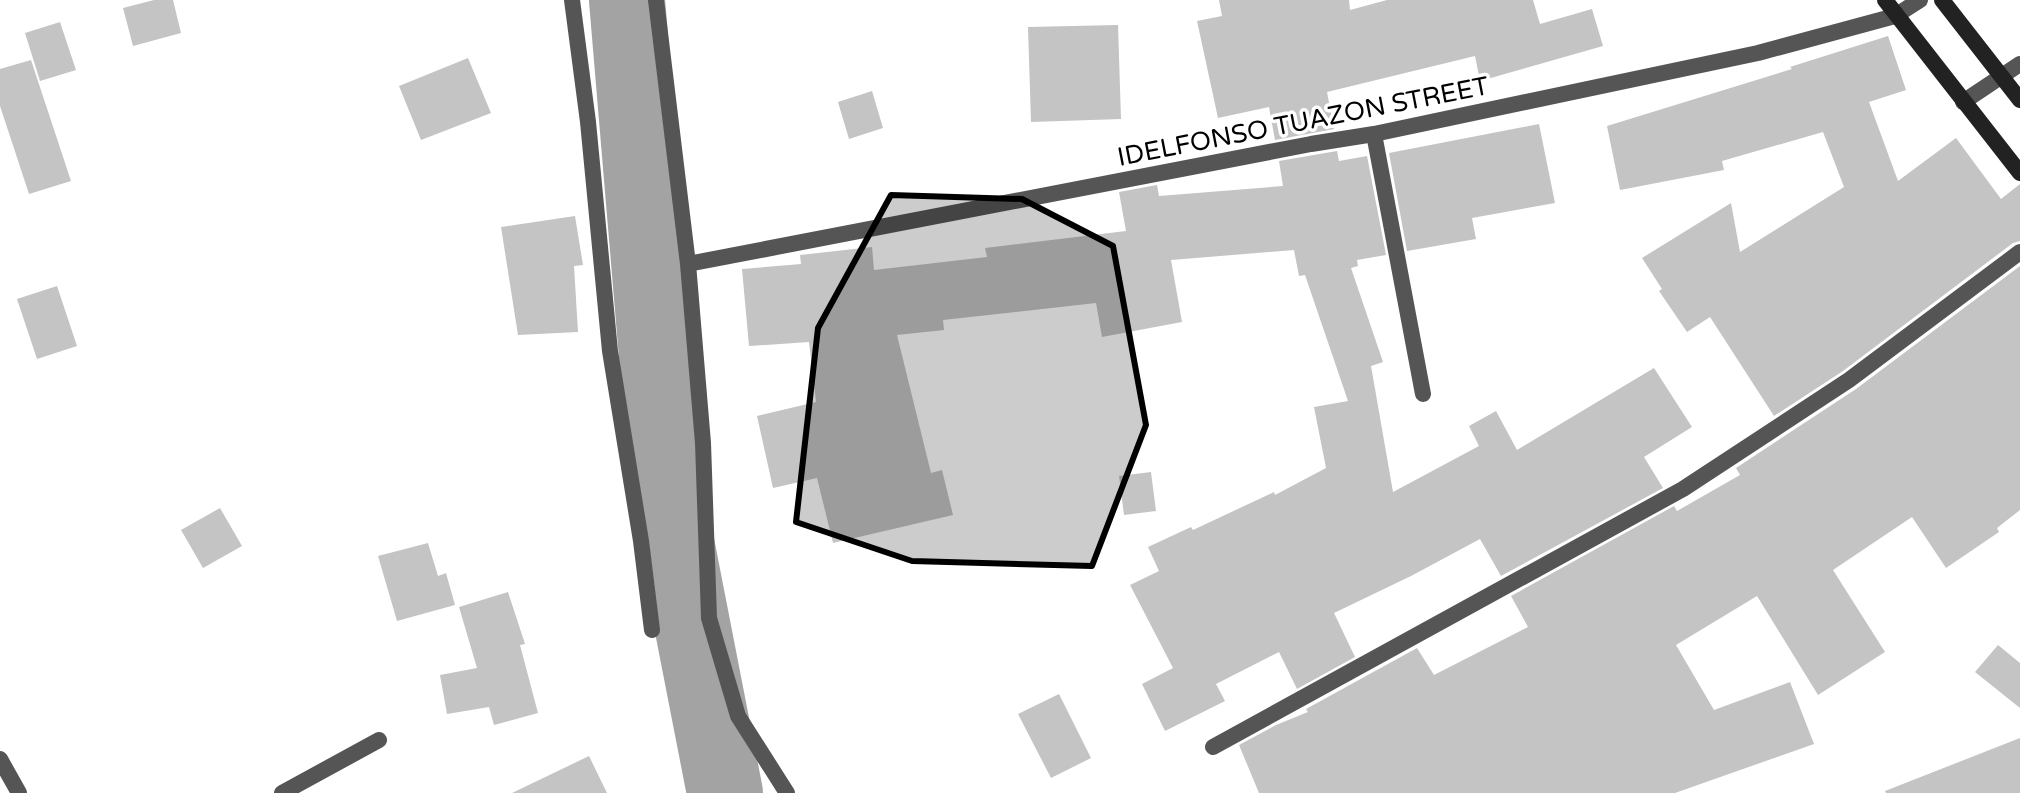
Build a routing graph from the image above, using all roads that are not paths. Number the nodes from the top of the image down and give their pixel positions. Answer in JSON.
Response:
{"nodes":[{"id":1,"x":572,"y":0,"type":"edge"},
{"id":2,"x":656,"y":0,"type":"edge"},
{"id":3,"x":1885,"y":0,"type":"edge"},
{"id":4,"x":1920,"y":0,"type":"edge"},
{"id":5,"x":1942,"y":0,"type":"edge"},
{"id":6,"x":1895,"y":16,"type":"junction"},
{"id":7,"x":2020,"y":64,"type":"edge"},
{"id":8,"x":2003,"y":77,"type":"junction"},
{"id":9,"x":2020,"y":100,"type":"edge"},
{"id":10,"x":1963,"y":102,"type":"junction"},
{"id":11,"x":1374,"y":134,"type":"junction"},
{"id":12,"x":2020,"y":173,"type":"edge"},
{"id":13,"x":2020,"y":252,"type":"edge"},
{"id":14,"x":688,"y":264,"type":"junction"},
{"id":15,"x":1423,"y":394,"type":"dead end"},
{"id":16,"x":652,"y":630,"type":"dead end"},
{"id":17,"x":379,"y":740,"type":"dead end"},
{"id":18,"x":1213,"y":747,"type":"dead end"},
{"id":19,"x":0,"y":759,"type":"edge"},
{"id":20,"x":19,"y":793,"type":"edge"},
{"id":21,"x":282,"y":793,"type":"edge"},
{"id":22,"x":787,"y":793,"type":"edge"}],
"edges":[{"from":1,"to":16,"type":"street"},
{"from":2,"to":14,"type":"street"},
{"from":3,"to":6,"type":"main road"},
{"from":4,"to":6,"type":"street","name":"IDELFONSO TUAZON STREET"},
{"from":5,"to":8,"type":"main road"},
{"from":6,"to":10,"type":"main road"},
{"from":6,"to":11,"type":"street","name":"IDELFONSO TUAZON STREET"},
{"from":7,"to":8,"type":"street"},
{"from":8,"to":9,"type":"main road"},
{"from":8,"to":10,"type":"street"},
{"from":10,"to":12,"type":"main road"},
{"from":11,"to":14,"type":"street","name":"IDELFONSO TUAZON STREET"},
{"from":11,"to":15,"type":"street"},
{"from":13,"to":18,"type":"street"},
{"from":14,"to":22,"type":"street"},
{"from":17,"to":21,"type":"street"},
{"from":19,"to":20,"type":"street"}]}
